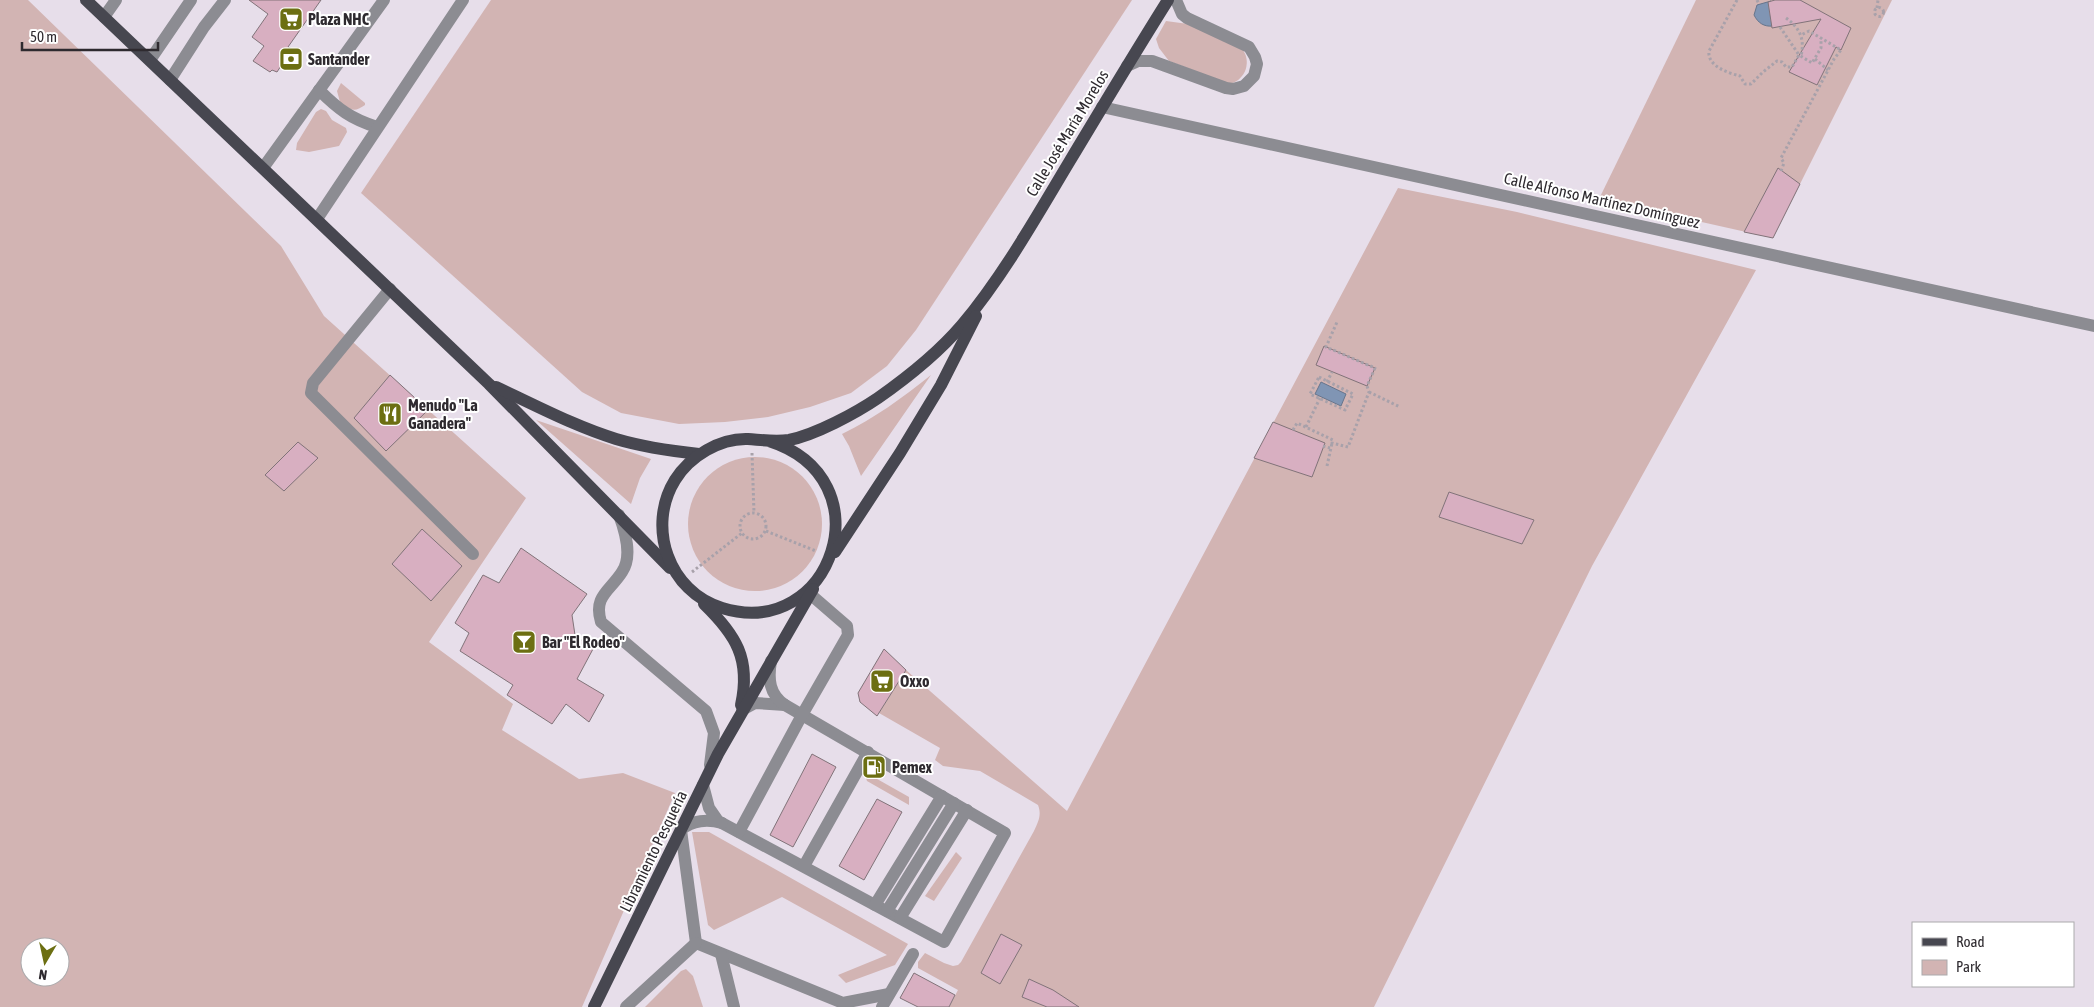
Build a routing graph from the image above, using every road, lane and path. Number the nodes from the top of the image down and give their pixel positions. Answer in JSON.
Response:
{"nodes":[{"id":1,"x":86,"y":0,"type":"edge"},
{"id":2,"x":116,"y":0,"type":"edge"},
{"id":3,"x":191,"y":0,"type":"edge"},
{"id":4,"x":225,"y":0,"type":"edge"},
{"id":5,"x":384,"y":0,"type":"edge"},
{"id":6,"x":463,"y":0,"type":"edge"},
{"id":7,"x":1168,"y":0,"type":"edge"},
{"id":8,"x":1176,"y":0,"type":"edge"},
{"id":9,"x":1737,"y":0,"type":"edge"},
{"id":10,"x":1756,"y":0,"type":"edge"},
{"id":11,"x":1878,"y":0,"type":"edge"},
{"id":12,"x":1758,"y":4,"type":"dead end"},
{"id":13,"x":1878,"y":8,"type":"dead end"},
{"id":14,"x":104,"y":17,"type":"junction"},
{"id":15,"x":1786,"y":18,"type":"dead end"},
{"id":16,"x":1780,"y":27,"type":"dead end"},
{"id":17,"x":1801,"y":35,"type":"junction"},
{"id":18,"x":1821,"y":38,"type":"dead end"},
{"id":19,"x":1800,"y":56,"type":"junction"},
{"id":20,"x":1815,"y":59,"type":"junction"},
{"id":21,"x":150,"y":60,"type":"junction"},
{"id":22,"x":1127,"y":66,"type":"junction"},
{"id":23,"x":1828,"y":70,"type":"junction"},
{"id":24,"x":170,"y":80,"type":"junction"},
{"id":25,"x":319,"y":90,"type":"junction"},
{"id":26,"x":1102,"y":107,"type":"junction"},
{"id":27,"x":377,"y":127,"type":"junction"},
{"id":28,"x":263,"y":168,"type":"junction"},
{"id":29,"x":1782,"y":170,"type":"dead end"},
{"id":30,"x":317,"y":219,"type":"junction"},
{"id":31,"x":994,"y":283,"type":"junction"},
{"id":32,"x":390,"y":289,"type":"junction"},
{"id":33,"x":1337,"y":322,"type":"dead end"},
{"id":34,"x":2094,"y":326,"type":"edge"},
{"id":35,"x":1332,"y":372,"type":"dead end"},
{"id":36,"x":1327,"y":382,"type":"junction"},
{"id":37,"x":489,"y":384,"type":"junction"},
{"id":38,"x":1369,"y":392,"type":"junction"},
{"id":39,"x":1320,"y":398,"type":"junction"},
{"id":40,"x":1400,"y":407,"type":"dead end"},
{"id":41,"x":1306,"y":427,"type":"junction"},
{"id":42,"x":1293,"y":430,"type":"dead end"},
{"id":43,"x":751,"y":439,"type":"junction"},
{"id":44,"x":769,"y":441,"type":"junction"},
{"id":45,"x":1332,"y":443,"type":"junction"},
{"id":46,"x":1323,"y":446,"type":"dead end"},
{"id":47,"x":1330,"y":448,"type":"junction"},
{"id":48,"x":699,"y":454,"type":"junction"},
{"id":49,"x":1326,"y":466,"type":"dead end"},
{"id":50,"x":754,"y":513,"type":"junction"},
{"id":51,"x":618,"y":515,"type":"junction"},
{"id":52,"x":766,"y":531,"type":"junction"},
{"id":53,"x":742,"y":533,"type":"junction"},
{"id":54,"x":473,"y":554,"type":"dead end"},
{"id":55,"x":827,"y":563,"type":"junction"},
{"id":56,"x":682,"y":580,"type":"junction"},
{"id":57,"x":810,"y":594,"type":"junction"},
{"id":58,"x":772,"y":660,"type":"junction"},
{"id":59,"x":784,"y":705,"type":"junction"},
{"id":60,"x":742,"y":710,"type":"junction"},
{"id":61,"x":802,"y":715,"type":"junction"},
{"id":62,"x":734,"y":724,"type":"junction"},
{"id":63,"x":868,"y":752,"type":"junction"},
{"id":64,"x":705,"y":780,"type":"junction"},
{"id":65,"x":942,"y":796,"type":"junction"},
{"id":66,"x":954,"y":803,"type":"junction"},
{"id":67,"x":966,"y":810,"type":"junction"},
{"id":68,"x":722,"y":823,"type":"junction"},
{"id":69,"x":681,"y":830,"type":"junction"},
{"id":70,"x":739,"y":832,"type":"junction"},
{"id":71,"x":804,"y":866,"type":"junction"},
{"id":72,"x":875,"y":905,"type":"junction"},
{"id":73,"x":887,"y":911,"type":"junction"},
{"id":74,"x":900,"y":918,"type":"junction"},
{"id":75,"x":696,"y":943,"type":"junction"},
{"id":76,"x":721,"y":954,"type":"junction"},
{"id":77,"x":913,"y":954,"type":"dead end"},
{"id":78,"x":889,"y":994,"type":"junction"},
{"id":79,"x":855,"y":1004,"type":"edge"},
{"id":80,"x":594,"y":1007,"type":"edge"},
{"id":81,"x":626,"y":1007,"type":"edge"},
{"id":82,"x":734,"y":1007,"type":"edge"},
{"id":83,"x":882,"y":1007,"type":"edge"}],
"edges":[{"from":1,"to":14,"type":"main road"},
{"from":2,"to":14,"type":"street"},
{"from":3,"to":21,"type":"street"},
{"from":4,"to":24,"type":"street"},
{"from":5,"to":25,"type":"street"},
{"from":6,"to":27,"type":"street"},
{"from":7,"to":22,"type":"main road","name":"Calle José María Morelos"},
{"from":8,"to":22,"type":"street"},
{"from":9,"to":19,"type":"path"},
{"from":10,"to":12,"type":"path"},
{"from":11,"to":13,"type":"path"},
{"from":14,"to":21,"type":"main road"},
{"from":15,"to":17,"type":"path"},
{"from":16,"to":19,"type":"path"},
{"from":17,"to":19,"type":"path"},
{"from":17,"to":23,"type":"path"},
{"from":18,"to":20,"type":"path"},
{"from":19,"to":20,"type":"path"},
{"from":20,"to":23,"type":"path"},
{"from":21,"to":24,"type":"main road"},
{"from":22,"to":26,"type":"main road","name":"Calle José María Morelos"},
{"from":23,"to":29,"type":"path"},
{"from":24,"to":28,"type":"main road"},
{"from":25,"to":27,"type":"street"},
{"from":25,"to":28,"type":"street"},
{"from":26,"to":31,"type":"main road","name":"Calle José María Morelos"},
{"from":26,"to":34,"type":"street","name":"Calle Alfonso Martínez Domínguez"},
{"from":27,"to":30,"type":"street"},
{"from":28,"to":30,"type":"main road"},
{"from":30,"to":32,"type":"main road"},
{"from":31,"to":44,"type":"main road"},
{"from":31,"to":55,"type":"main road"},
{"from":32,"to":37,"type":"main road"},
{"from":32,"to":54,"type":"street"},
{"from":33,"to":38,"type":"path"},
{"from":35,"to":36,"type":"path"},
{"from":36,"to":39,"type":"path"},
{"from":36,"to":39,"type":"path"},
{"from":37,"to":48,"type":"main road"},
{"from":37,"to":51,"type":"main road"},
{"from":38,"to":40,"type":"path"},
{"from":38,"to":45,"type":"path"},
{"from":39,"to":41,"type":"path"},
{"from":41,"to":42,"type":"path"},
{"from":41,"to":45,"type":"path"},
{"from":43,"to":44,"type":"main road"},
{"from":43,"to":48,"type":"main road"},
{"from":43,"to":50,"type":"path"},
{"from":44,"to":55,"type":"main road"},
{"from":45,"to":47,"type":"path"},
{"from":46,"to":47,"type":"path"},
{"from":47,"to":49,"type":"path"},
{"from":48,"to":56,"type":"main road"},
{"from":50,"to":52,"type":"path"},
{"from":50,"to":53,"type":"path"},
{"from":51,"to":56,"type":"main road"},
{"from":51,"to":64,"type":"street"},
{"from":52,"to":53,"type":"path"},
{"from":52,"to":55,"type":"path"},
{"from":53,"to":56,"type":"path"},
{"from":55,"to":56,"type":"main road"},
{"from":55,"to":57,"type":"main road","name":"Libramiento Pesquería"},
{"from":56,"to":62,"type":"main road"},
{"from":57,"to":58,"type":"main road","name":"Libramiento Pesquería"},
{"from":57,"to":61,"type":"street"},
{"from":58,"to":59,"type":"street"},
{"from":58,"to":60,"type":"main road","name":"Libramiento Pesquería"},
{"from":59,"to":60,"type":"street"},
{"from":59,"to":61,"type":"street"},
{"from":60,"to":62,"type":"main road","name":"Libramiento Pesquería"},
{"from":61,"to":63,"type":"street"},
{"from":61,"to":70,"type":"street"},
{"from":62,"to":64,"type":"main road","name":"Libramiento Pesquería"},
{"from":63,"to":65,"type":"street"},
{"from":63,"to":71,"type":"street"},
{"from":64,"to":68,"type":"street"},
{"from":64,"to":69,"type":"main road","name":"Libramiento Pesquería"},
{"from":65,"to":66,"type":"street"},
{"from":65,"to":72,"type":"street"},
{"from":66,"to":67,"type":"street"},
{"from":66,"to":73,"type":"street"},
{"from":67,"to":74,"type":"street"},
{"from":67,"to":74,"type":"street"},
{"from":68,"to":69,"type":"street"},
{"from":68,"to":70,"type":"street"},
{"from":69,"to":75,"type":"street"},
{"from":69,"to":80,"type":"main road","name":"Libramiento Pesquería"},
{"from":70,"to":71,"type":"street"},
{"from":71,"to":72,"type":"street"},
{"from":72,"to":73,"type":"street"},
{"from":73,"to":74,"type":"street"},
{"from":75,"to":76,"type":"street"},
{"from":75,"to":81,"type":"street"},
{"from":76,"to":79,"type":"street"},
{"from":76,"to":82,"type":"street"},
{"from":77,"to":78,"type":"street"},
{"from":78,"to":79,"type":"street"},
{"from":78,"to":83,"type":"street"}]}
